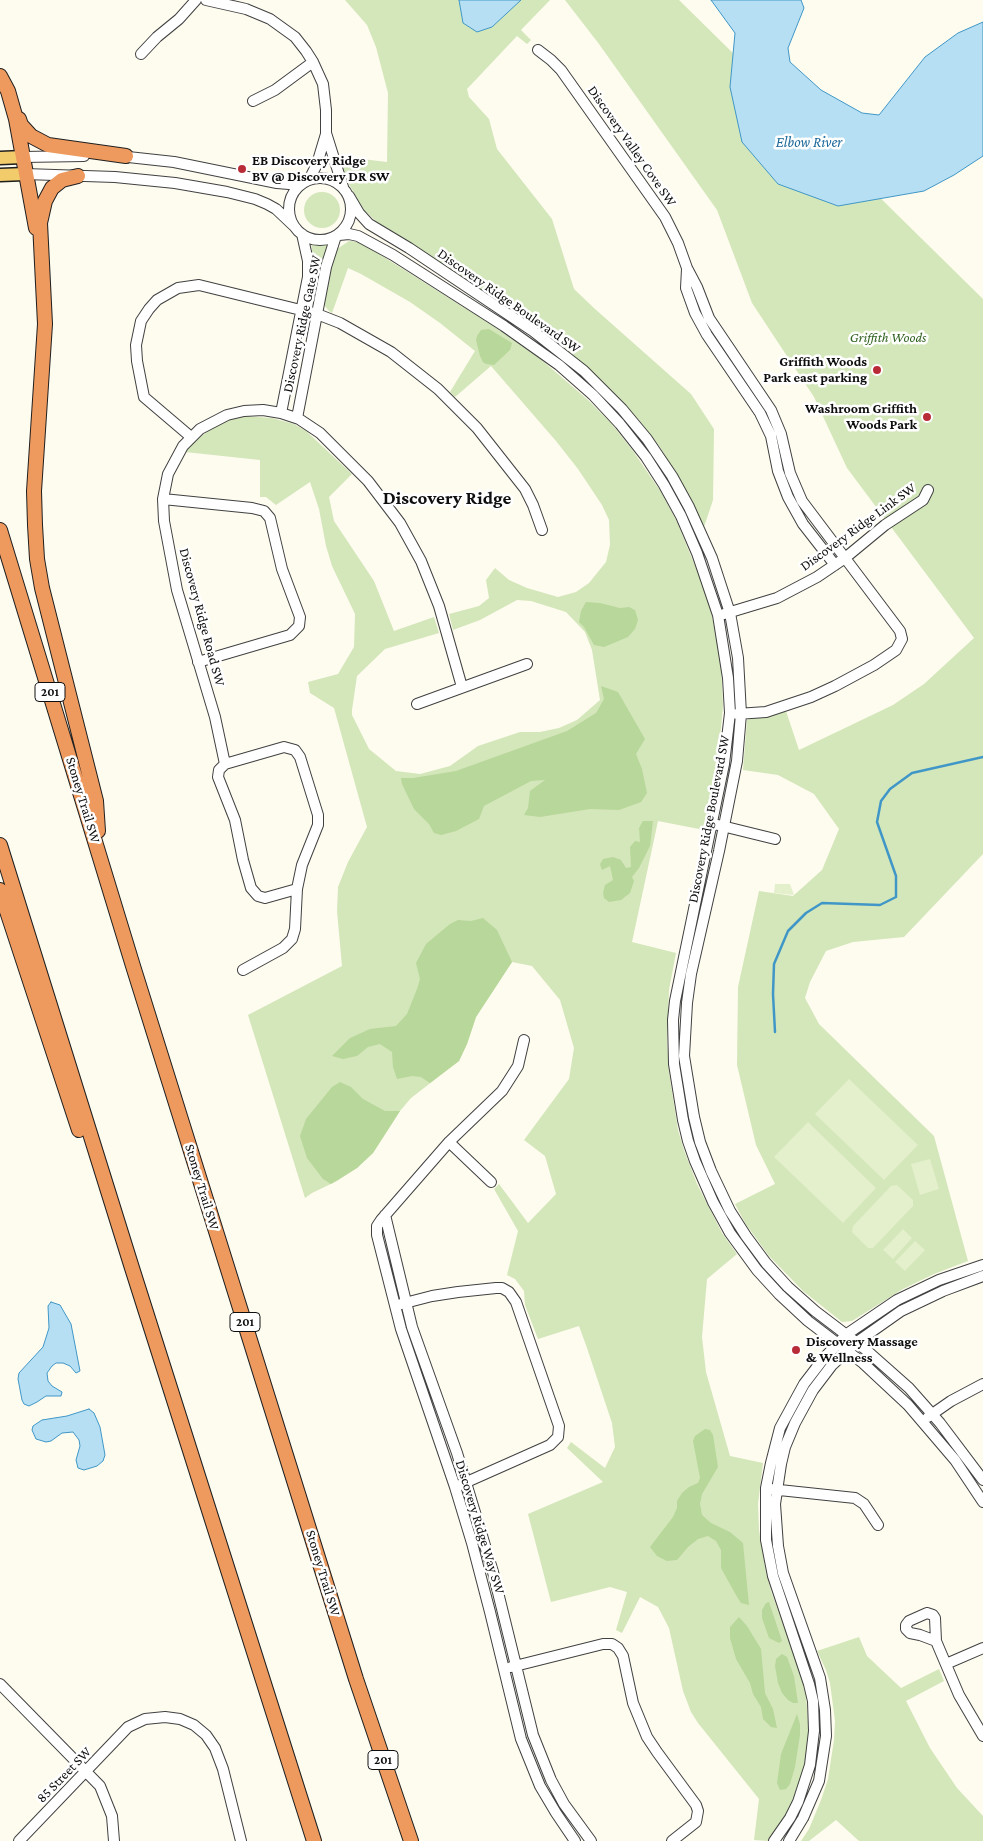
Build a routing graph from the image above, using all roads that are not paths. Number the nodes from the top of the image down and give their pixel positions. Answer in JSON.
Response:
{"nodes":[{"id":1,"x":196,"y":0,"type":"edge"},
{"id":2,"x":206,"y":0,"type":"edge"},
{"id":3,"x":538,"y":50,"type":"dead end"},
{"id":4,"x":141,"y":54,"type":"dead end"},
{"id":5,"x":313,"y":62,"type":"junction"},
{"id":6,"x":0,"y":76,"type":"edge"},
{"id":7,"x":8,"y":91,"type":"junction"},
{"id":8,"x":253,"y":100,"type":"dead end"},
{"id":9,"x":326,"y":133,"type":"junction"},
{"id":10,"x":126,"y":156,"type":"junction"},
{"id":11,"x":23,"y":157,"type":"junction"},
{"id":12,"x":0,"y":158,"type":"edge"},
{"id":13,"x":25,"y":174,"type":"junction"},
{"id":14,"x":0,"y":176,"type":"edge"},
{"id":15,"x":78,"y":176,"type":"junction"},
{"id":16,"x":307,"y":180,"type":"junction"},
{"id":17,"x":346,"y":192,"type":"junction"},
{"id":18,"x":294,"y":226,"type":"junction"},
{"id":19,"x":302,"y":234,"type":"junction"},
{"id":20,"x":337,"y":235,"type":"junction"},
{"id":21,"x":41,"y":264,"type":"junction"},
{"id":22,"x":687,"y":268,"type":"junction"},
{"id":23,"x":302,"y":310,"type":"junction"},
{"id":24,"x":317,"y":314,"type":"junction"},
{"id":25,"x":288,"y":415,"type":"junction"},
{"id":26,"x":191,"y":437,"type":"junction"},
{"id":27,"x":928,"y":490,"type":"dead end"},
{"id":28,"x":163,"y":499,"type":"junction"},
{"id":29,"x":0,"y":530,"type":"edge"},
{"id":30,"x":542,"y":530,"type":"dead end"},
{"id":31,"x":845,"y":558,"type":"junction"},
{"id":32,"x":834,"y":565,"type":"junction"},
{"id":33,"x":730,"y":613,"type":"junction"},
{"id":34,"x":718,"y":615,"type":"junction"},
{"id":35,"x":198,"y":662,"type":"junction"},
{"id":36,"x":527,"y":664,"type":"dead end"},
{"id":37,"x":462,"y":688,"type":"junction"},
{"id":38,"x":417,"y":704,"type":"dead end"},
{"id":39,"x":730,"y":713,"type":"junction"},
{"id":40,"x":741,"y":714,"type":"junction"},
{"id":41,"x":225,"y":764,"type":"junction"},
{"id":42,"x":711,"y":824,"type":"junction"},
{"id":43,"x":723,"y":826,"type":"junction"},
{"id":44,"x":775,"y":839,"type":"dead end"},
{"id":45,"x":0,"y":845,"type":"edge"},
{"id":46,"x":100,"y":854,"type":"junction"},
{"id":47,"x":297,"y":889,"type":"junction"},
{"id":48,"x":0,"y":890,"type":"edge"},
{"id":49,"x":689,"y":928,"type":"junction"},
{"id":50,"x":700,"y":930,"type":"junction"},
{"id":51,"x":243,"y":970,"type":"dead end"},
{"id":52,"x":673,"y":1020,"type":"junction"},
{"id":53,"x":685,"y":1021,"type":"junction"},
{"id":54,"x":524,"y":1040,"type":"dead end"},
{"id":55,"x":694,"y":1117,"type":"junction"},
{"id":56,"x":682,"y":1120,"type":"junction"},
{"id":57,"x":449,"y":1142,"type":"junction"},
{"id":58,"x":491,"y":1182,"type":"dead end"},
{"id":59,"x":385,"y":1215,"type":"junction"},
{"id":60,"x":766,"y":1263,"type":"junction"},
{"id":61,"x":983,"y":1265,"type":"edge"},
{"id":62,"x":132,"y":1268,"type":"junction"},
{"id":63,"x":757,"y":1270,"type":"junction"},
{"id":64,"x":983,"y":1276,"type":"edge"},
{"id":65,"x":941,"y":1285,"type":"junction"},
{"id":66,"x":406,"y":1303,"type":"junction"},
{"id":67,"x":394,"y":1306,"type":"junction"},
{"id":68,"x":847,"y":1334,"type":"junction"},
{"id":69,"x":856,"y":1342,"type":"junction"},
{"id":70,"x":838,"y":1343,"type":"junction"},
{"id":71,"x":847,"y":1350,"type":"junction"},
{"id":72,"x":983,"y":1384,"type":"edge"},
{"id":73,"x":436,"y":1392,"type":"junction"},
{"id":74,"x":424,"y":1396,"type":"junction"},
{"id":75,"x":932,"y":1413,"type":"junction"},
{"id":76,"x":923,"y":1421,"type":"junction"},
{"id":77,"x":780,"y":1428,"type":"junction"},
{"id":78,"x":791,"y":1432,"type":"junction"},
{"id":79,"x":983,"y":1480,"type":"edge"},
{"id":80,"x":466,"y":1482,"type":"junction"},
{"id":81,"x":455,"y":1487,"type":"junction"},
{"id":82,"x":771,"y":1489,"type":"junction"},
{"id":83,"x":983,"y":1502,"type":"edge"},
{"id":84,"x":878,"y":1525,"type":"dead end"},
{"id":85,"x":493,"y":1572,"type":"junction"},
{"id":86,"x":481,"y":1575,"type":"junction"},
{"id":87,"x":778,"y":1575,"type":"junction"},
{"id":88,"x":936,"y":1641,"type":"dead end"},
{"id":89,"x":983,"y":1648,"type":"edge"},
{"id":90,"x":811,"y":1650,"type":"junction"},
{"id":91,"x":800,"y":1655,"type":"junction"},
{"id":92,"x":946,"y":1664,"type":"junction"},
{"id":93,"x":517,"y":1666,"type":"junction"},
{"id":94,"x":504,"y":1668,"type":"junction"},
{"id":95,"x":0,"y":1684,"type":"edge"},
{"id":96,"x":983,"y":1736,"type":"edge"},
{"id":97,"x":86,"y":1771,"type":"junction"},
{"id":98,"x":551,"y":1780,"type":"junction"},
{"id":99,"x":540,"y":1786,"type":"junction"},
{"id":100,"x":313,"y":1839,"type":"edge"},
{"id":101,"x":19,"y":1841,"type":"edge"},
{"id":102,"x":114,"y":1841,"type":"edge"},
{"id":103,"x":241,"y":1841,"type":"edge"},
{"id":104,"x":411,"y":1841,"type":"edge"},
{"id":105,"x":576,"y":1841,"type":"edge"},
{"id":106,"x":591,"y":1841,"type":"edge"},
{"id":107,"x":672,"y":1841,"type":"edge"},
{"id":108,"x":774,"y":1841,"type":"edge"},
{"id":109,"x":789,"y":1841,"type":"edge"}],
"edges":[{"from":1,"to":4,"type":"street"},
{"from":2,"to":5,"type":"street"},
{"from":3,"to":22,"type":"street","name":"Discovery Valley Cove SW"},
{"from":5,"to":8,"type":"street"},
{"from":5,"to":9,"type":"street"},
{"from":6,"to":7,"type":"highway"},
{"from":7,"to":10,"type":"highway"},
{"from":7,"to":11,"type":"highway"},
{"from":9,"to":16,"type":"street"},
{"from":9,"to":17,"type":"street"},
{"from":10,"to":11,"type":"street"},
{"from":10,"to":16,"type":"street"},
{"from":11,"to":12,"type":"main road"},
{"from":11,"to":13,"type":"highway"},
{"from":13,"to":14,"type":"main road"},
{"from":13,"to":15,"type":"street"},
{"from":13,"to":21,"type":"highway"},
{"from":15,"to":18,"type":"street"},
{"from":15,"to":21,"type":"highway"},
{"from":16,"to":17,"type":"street"},
{"from":16,"to":18,"type":"street"},
{"from":17,"to":20,"type":"street"},
{"from":17,"to":33,"type":"street","name":"Discovery Ridge Boulevard SW"},
{"from":18,"to":19,"type":"street"},
{"from":19,"to":20,"type":"street"},
{"from":19,"to":23,"type":"street","name":"Discovery Ridge Gate SW"},
{"from":20,"to":24,"type":"street","name":"Discovery Ridge Gate SW"},
{"from":20,"to":34,"type":"street","name":"Discovery Ridge Boulevard SW"},
{"from":21,"to":46,"type":"highway"},
{"from":22,"to":31,"type":"street","name":"Discovery Valley Cove SW"},
{"from":22,"to":32,"type":"street","name":"Discovery Valley Cove SW"},
{"from":23,"to":24,"type":"street"},
{"from":23,"to":25,"type":"street","name":"Discovery Ridge Gate SW"},
{"from":23,"to":26,"type":"street"},
{"from":24,"to":25,"type":"street","name":"Discovery Ridge Gate SW"},
{"from":24,"to":30,"type":"street"},
{"from":25,"to":26,"type":"street","name":"Discovery Ridge Road SW"},
{"from":25,"to":37,"type":"street"},
{"from":26,"to":28,"type":"street","name":"Discovery Ridge Road SW"},
{"from":27,"to":31,"type":"street","name":"Discovery Ridge Link SW"},
{"from":28,"to":35,"type":"street","name":"Discovery Ridge Road SW"},
{"from":28,"to":35,"type":"street"},
{"from":29,"to":46,"type":"highway","name":"Stoney Trail SW","number":"201"},
{"from":31,"to":32,"type":"street","name":"Discovery Ridge Link SW"},
{"from":31,"to":40,"type":"street","name":"Discovery Valley Cove SW"},
{"from":32,"to":33,"type":"street","name":"Discovery Ridge Link SW"},
{"from":33,"to":34,"type":"street","name":"Discovery Ridge Link SW"},
{"from":33,"to":40,"type":"street","name":"Discovery Ridge Boulevard SW"},
{"from":34,"to":39,"type":"street","name":"Discovery Ridge Boulevard SW"},
{"from":35,"to":41,"type":"street","name":"Discovery Ridge Road SW"},
{"from":36,"to":37,"type":"street"},
{"from":37,"to":38,"type":"street"},
{"from":39,"to":40,"type":"street","name":"Discovery Valley Cove SW"},
{"from":39,"to":42,"type":"street","name":"Discovery Ridge Boulevard SW"},
{"from":40,"to":43,"type":"street","name":"Discovery Ridge Boulevard SW"},
{"from":41,"to":47,"type":"street"},
{"from":41,"to":47,"type":"street"},
{"from":42,"to":43,"type":"street"},
{"from":42,"to":49,"type":"street","name":"Discovery Ridge Boulevard SW"},
{"from":43,"to":44,"type":"street"},
{"from":43,"to":50,"type":"street","name":"Discovery Ridge Boulevard SW"},
{"from":45,"to":62,"type":"highway"},
{"from":46,"to":104,"type":"highway","name":"Stoney Trail SW","number":"201"},
{"from":47,"to":51,"type":"street"},
{"from":48,"to":62,"type":"highway"},
{"from":49,"to":50,"type":"street"},
{"from":49,"to":52,"type":"street","name":"Discovery Ridge Boulevard SW"},
{"from":50,"to":53,"type":"street","name":"Discovery Ridge Boulevard SW"},
{"from":52,"to":53,"type":"street"},
{"from":52,"to":56,"type":"street","name":"Discovery Ridge Boulevard SW"},
{"from":53,"to":55,"type":"street","name":"Discovery Ridge Boulevard SW"},
{"from":54,"to":57,"type":"street","name":"Discovery Ridge Way SW"},
{"from":55,"to":56,"type":"street"},
{"from":55,"to":60,"type":"street","name":"Discovery Ridge Boulevard SW"},
{"from":56,"to":63,"type":"street","name":"Discovery Ridge Boulevard SW"},
{"from":57,"to":58,"type":"street"},
{"from":57,"to":59,"type":"street","name":"Discovery Ridge Way SW"},
{"from":59,"to":66,"type":"street","name":"Discovery Ridge Way SW"},
{"from":59,"to":67,"type":"street","name":"Discovery Ridge Way SW"},
{"from":60,"to":63,"type":"street"},
{"from":60,"to":68,"type":"street","name":"Discovery Ridge Boulevard SW"},
{"from":61,"to":65,"type":"street"},
{"from":62,"to":100,"type":"highway"},
{"from":63,"to":70,"type":"street","name":"Discovery Ridge Boulevard SW"},
{"from":64,"to":65,"type":"street"},
{"from":65,"to":68,"type":"street"},
{"from":65,"to":69,"type":"street"},
{"from":66,"to":67,"type":"street"},
{"from":66,"to":73,"type":"street","name":"Discovery Ridge Way SW"},
{"from":66,"to":80,"type":"street"},
{"from":67,"to":74,"type":"street","name":"Discovery Ridge Way SW"},
{"from":68,"to":69,"type":"street","name":"Discovery Ridge Boulevard SW"},
{"from":68,"to":70,"type":"street"},
{"from":69,"to":71,"type":"street"},
{"from":69,"to":75,"type":"street","name":"Discovery Ridge Boulevard SW"},
{"from":70,"to":71,"type":"street","name":"Discovery Ridge Boulevard SW"},
{"from":70,"to":77,"type":"street"},
{"from":71,"to":76,"type":"street","name":"Discovery Ridge Boulevard SW"},
{"from":71,"to":78,"type":"street"},
{"from":72,"to":75,"type":"street"},
{"from":73,"to":74,"type":"street"},
{"from":73,"to":80,"type":"street","name":"Discovery Ridge Way SW"},
{"from":74,"to":81,"type":"street","name":"Discovery Ridge Way SW"},
{"from":75,"to":76,"type":"street"},
{"from":75,"to":79,"type":"street","name":"Discovery Ridge Boulevard SW"},
{"from":76,"to":83,"type":"street","name":"Discovery Ridge Boulevard SW"},
{"from":77,"to":78,"type":"street"},
{"from":77,"to":82,"type":"street"},
{"from":78,"to":82,"type":"street"},
{"from":80,"to":81,"type":"street"},
{"from":80,"to":85,"type":"street","name":"Discovery Ridge Way SW"},
{"from":81,"to":86,"type":"street","name":"Discovery Ridge Way SW"},
{"from":82,"to":84,"type":"street"},
{"from":82,"to":87,"type":"street"},
{"from":85,"to":86,"type":"street"},
{"from":85,"to":93,"type":"street","name":"Discovery Ridge Way SW"},
{"from":86,"to":94,"type":"street","name":"Discovery Ridge Way SW"},
{"from":87,"to":90,"type":"street"},
{"from":87,"to":91,"type":"street"},
{"from":88,"to":92,"type":"street"},
{"from":89,"to":92,"type":"street"},
{"from":90,"to":91,"type":"street"},
{"from":90,"to":109,"type":"street"},
{"from":91,"to":108,"type":"street"},
{"from":92,"to":96,"type":"street"},
{"from":93,"to":94,"type":"street"},
{"from":93,"to":98,"type":"street","name":"Discovery Ridge Way SW"},
{"from":93,"to":107,"type":"street"},
{"from":94,"to":99,"type":"street","name":"Discovery Ridge Way SW"},
{"from":95,"to":97,"type":"street"},
{"from":97,"to":101,"type":"street","name":"85 Street SW"},
{"from":97,"to":102,"type":"street"},
{"from":97,"to":103,"type":"street","name":"85 Street SW"},
{"from":98,"to":99,"type":"street"},
{"from":98,"to":106,"type":"street","name":"Discovery Ridge Way SW"},
{"from":99,"to":105,"type":"street","name":"Discovery Ridge Way SW"}]}
